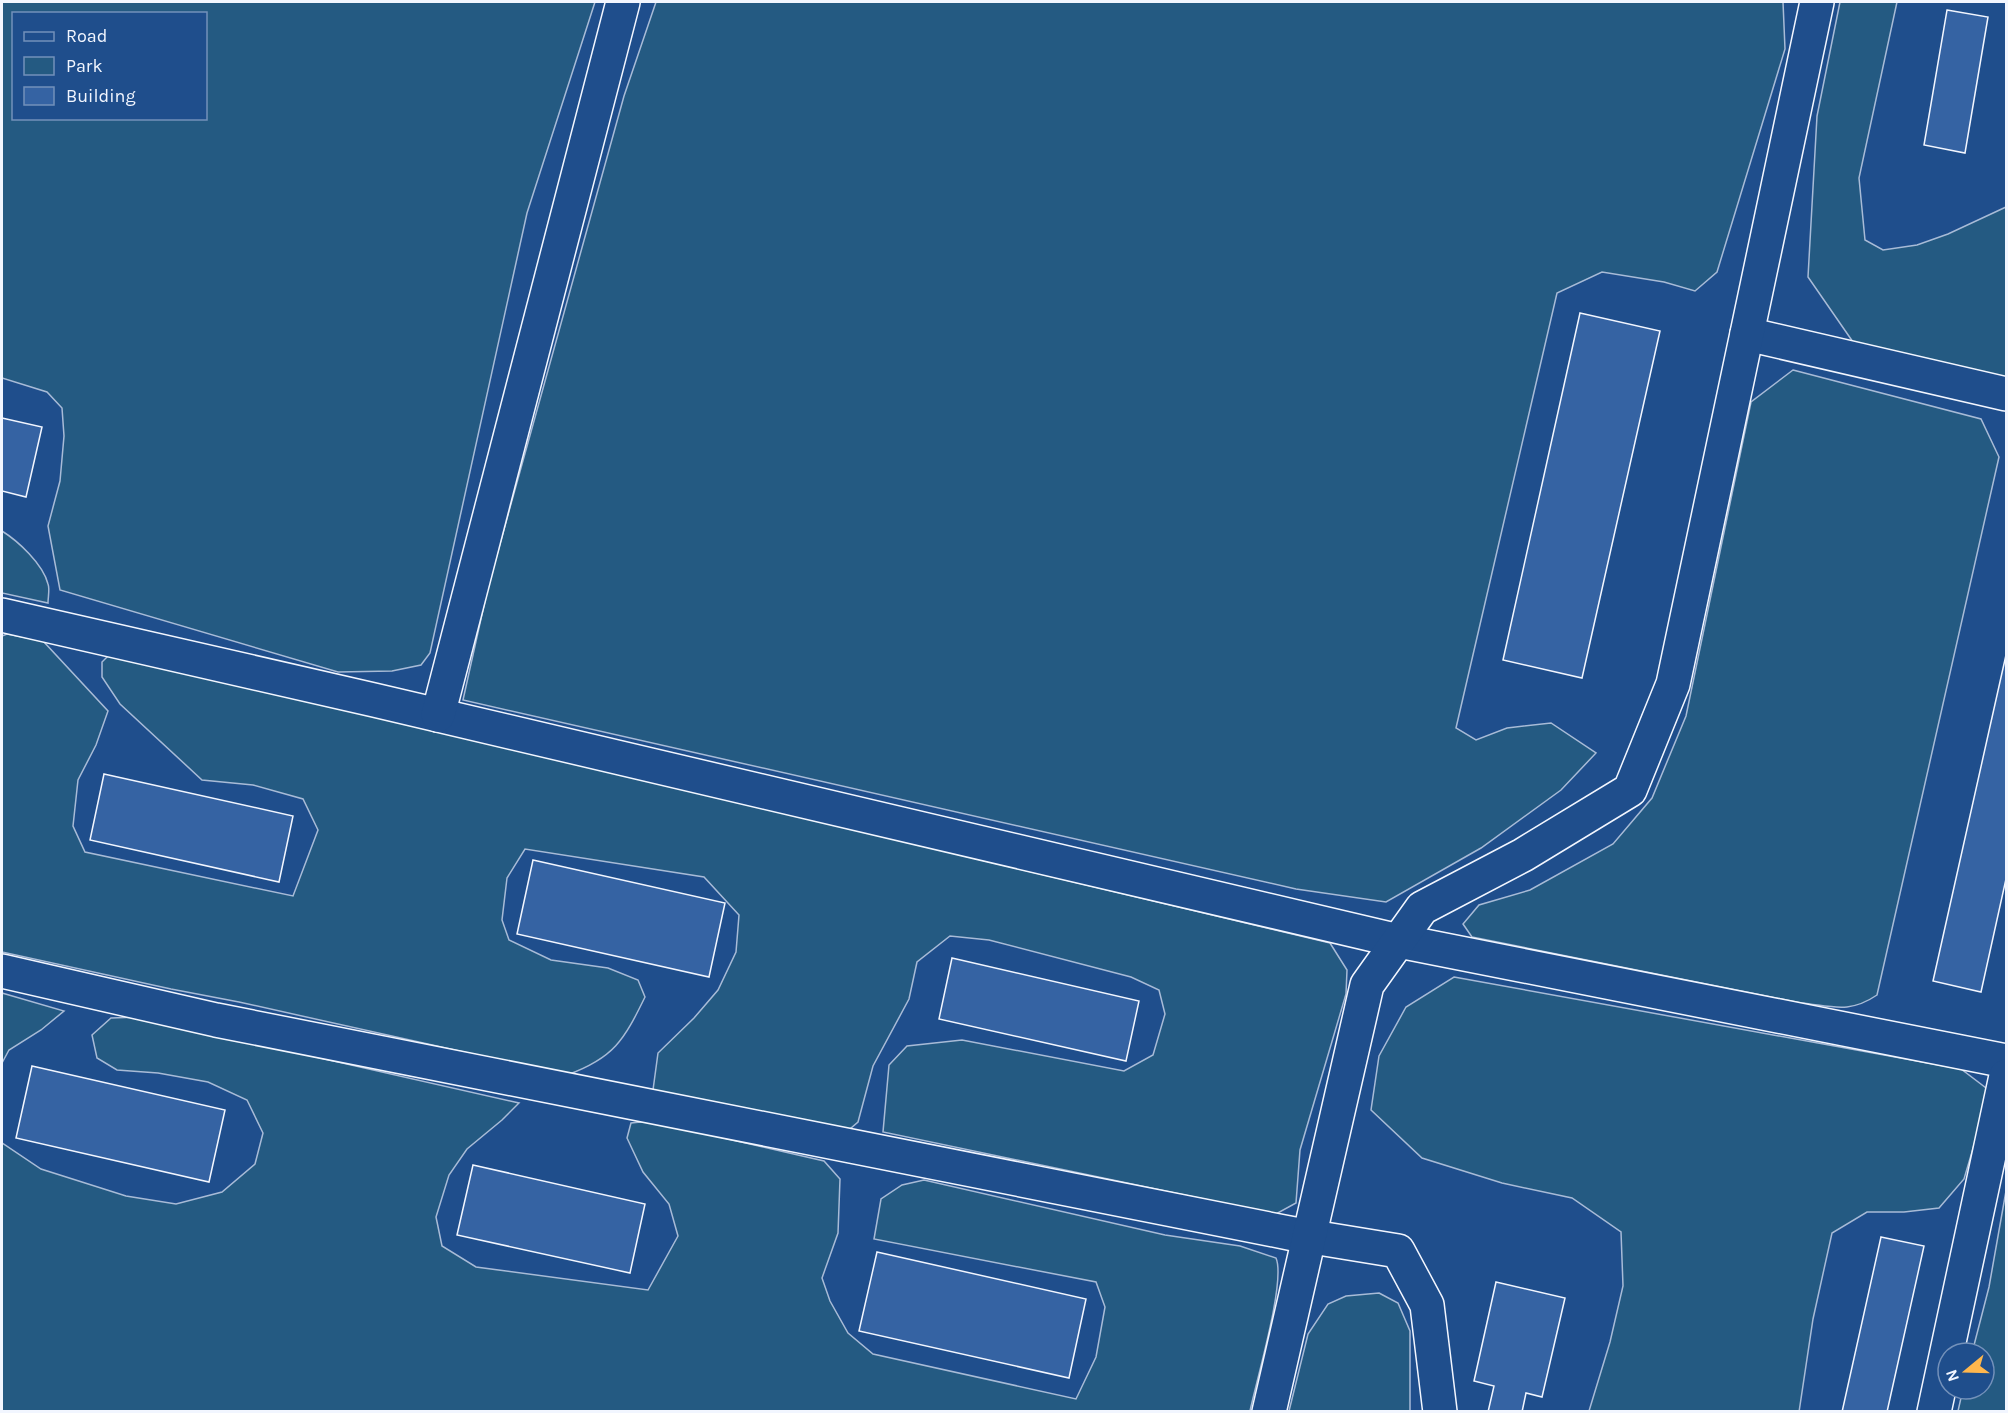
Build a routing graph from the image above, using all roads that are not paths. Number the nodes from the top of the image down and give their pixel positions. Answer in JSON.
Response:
{"nodes":[{"id":1,"x":624,"y":2,"type":"edge"},
{"id":2,"x":1817,"y":2,"type":"edge"},
{"id":3,"x":1747,"y":334,"type":"junction"},
{"id":4,"x":2007,"y":394,"type":"edge"},
{"id":5,"x":2,"y":615,"type":"edge"},
{"id":6,"x":438,"y":715,"type":"junction"},
{"id":7,"x":1399,"y":940,"type":"junction"},
{"id":8,"x":2,"y":971,"type":"edge"},
{"id":9,"x":2007,"y":1061,"type":"edge"},
{"id":10,"x":2007,"y":1076,"type":"edge"},
{"id":11,"x":1309,"y":1237,"type":"junction"},
{"id":12,"x":1269,"y":1412,"type":"edge"},
{"id":13,"x":1440,"y":1412,"type":"edge"},
{"id":14,"x":1934,"y":1412,"type":"edge"}],
"edges":[{"from":1,"to":6,"type":"lane"},
{"from":2,"to":3,"type":"lane"},
{"from":3,"to":4,"type":"lane"},
{"from":3,"to":7,"type":"lane"},
{"from":5,"to":6,"type":"lane"},
{"from":6,"to":7,"type":"lane"},
{"from":7,"to":9,"type":"lane"},
{"from":7,"to":11,"type":"lane"},
{"from":8,"to":11,"type":"lane"},
{"from":10,"to":14,"type":"lane"},
{"from":11,"to":12,"type":"lane"},
{"from":11,"to":13,"type":"lane"}]}
